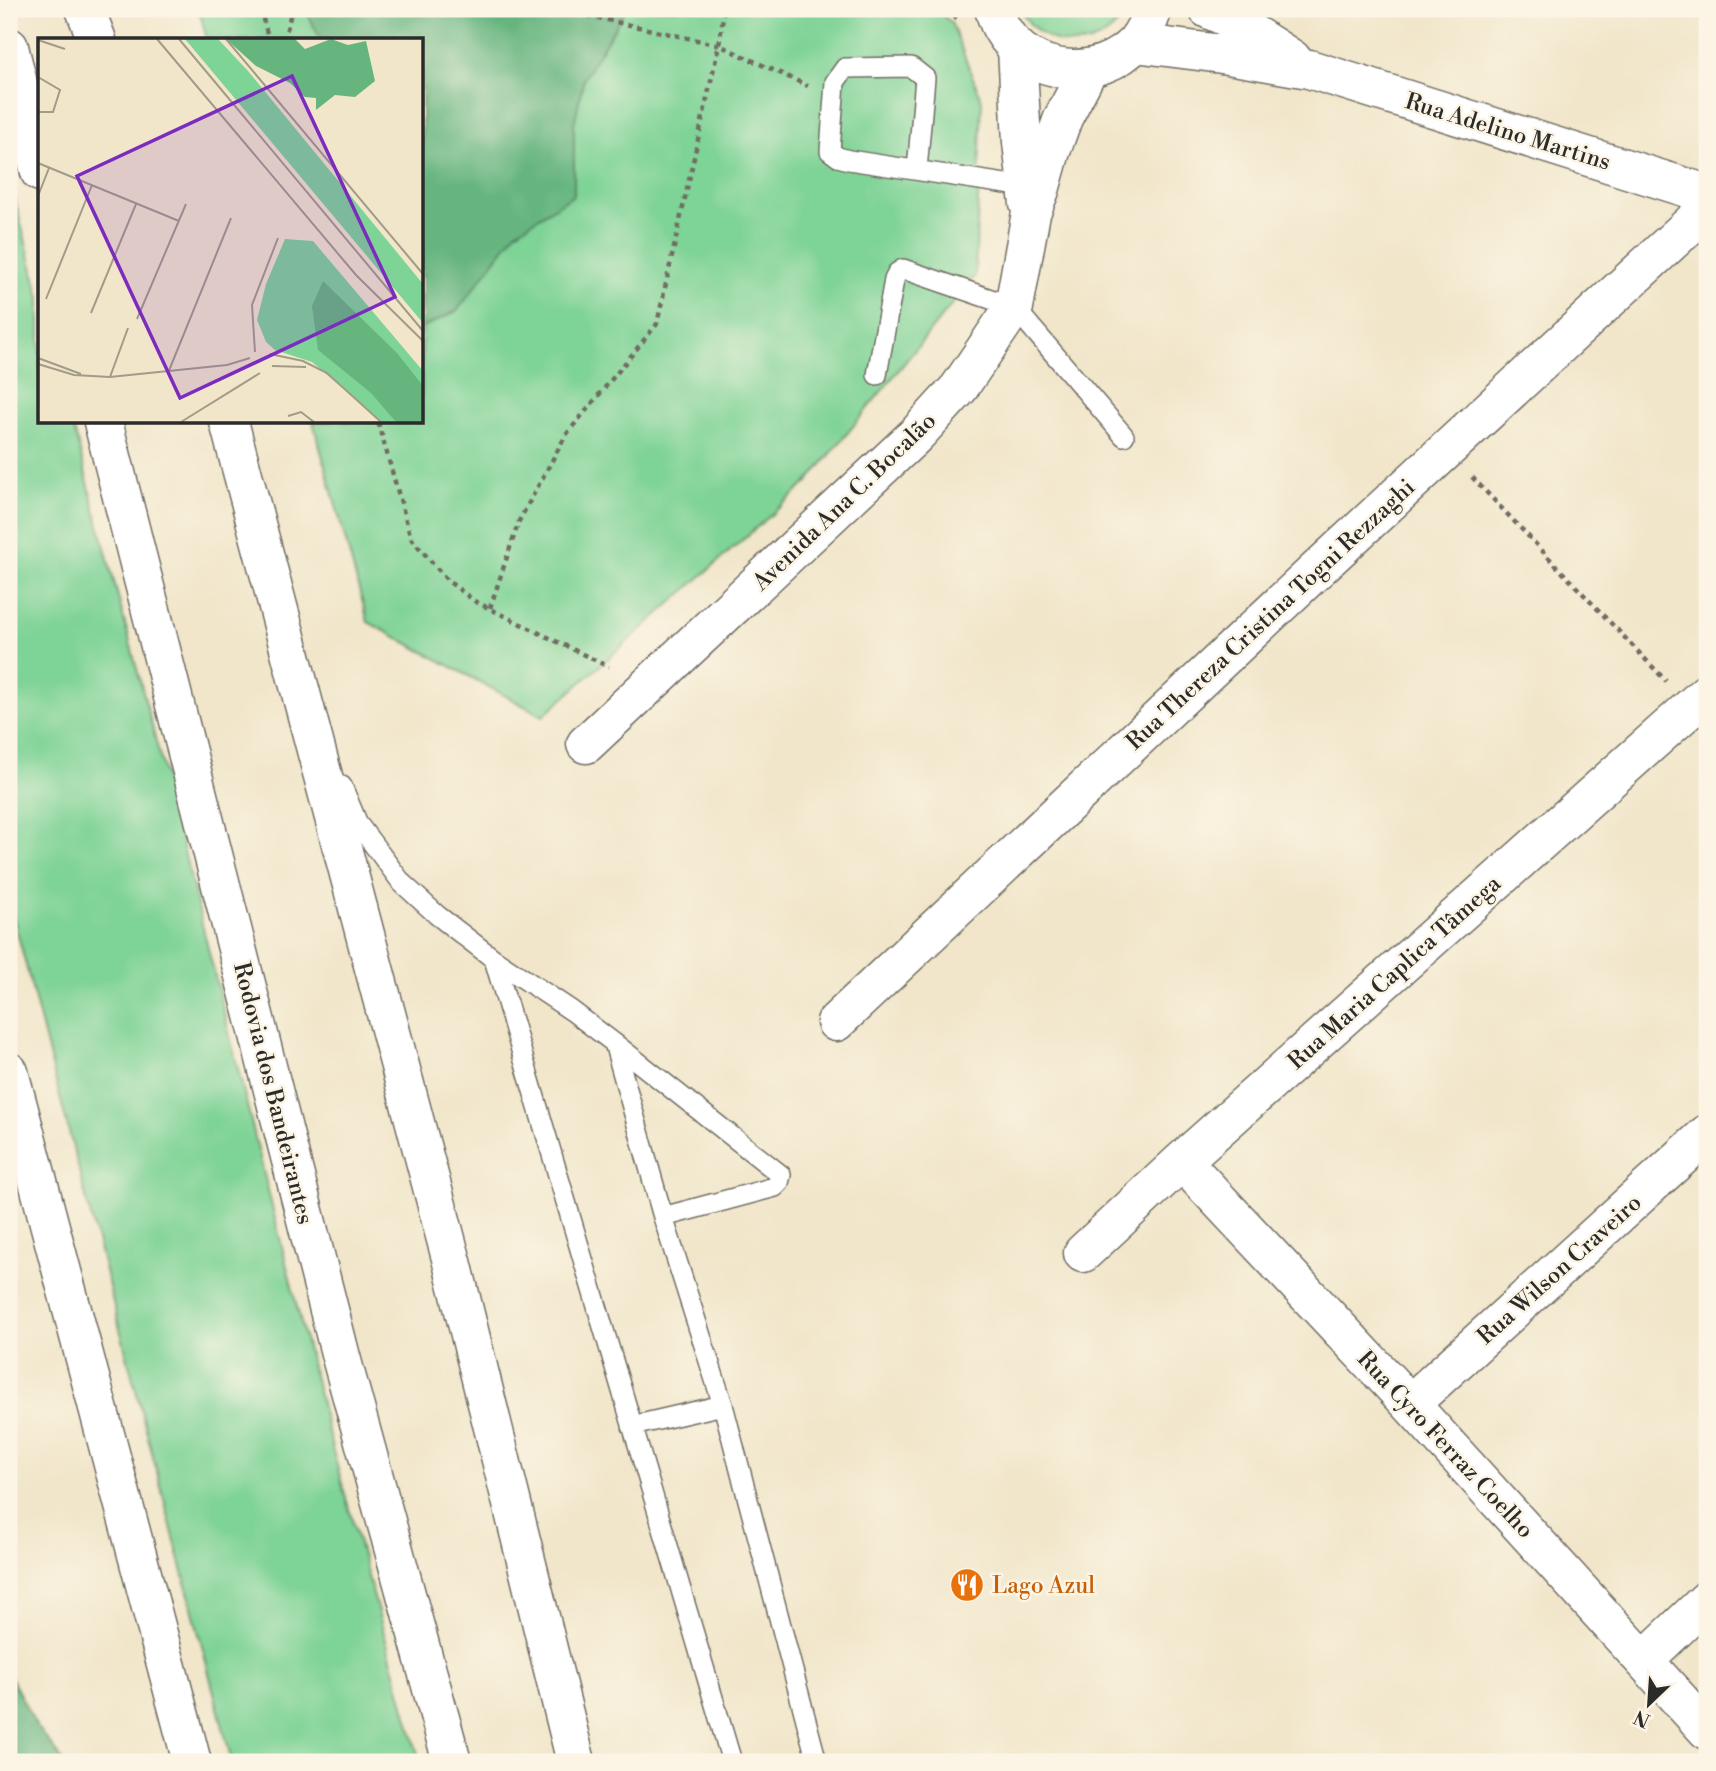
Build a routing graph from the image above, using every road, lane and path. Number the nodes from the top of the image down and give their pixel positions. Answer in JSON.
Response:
{"nodes":[{"id":1,"x":85,"y":9,"type":"edge"},
{"id":2,"x":260,"y":9,"type":"edge"},
{"id":3,"x":292,"y":9,"type":"edge"},
{"id":4,"x":558,"y":9,"type":"edge"},
{"id":5,"x":724,"y":9,"type":"edge"},
{"id":6,"x":993,"y":9,"type":"edge"},
{"id":7,"x":1153,"y":9,"type":"edge"},
{"id":8,"x":1208,"y":9,"type":"edge"},
{"id":9,"x":96,"y":38,"type":"edge"},
{"id":10,"x":268,"y":38,"type":"edge"},
{"id":11,"x":285,"y":38,"type":"edge"},
{"id":12,"x":1135,"y":43,"type":"junction"},
{"id":13,"x":719,"y":45,"type":"junction"},
{"id":14,"x":9,"y":47,"type":"edge"},
{"id":15,"x":1017,"y":48,"type":"junction"},
{"id":16,"x":1089,"y":68,"type":"junction"},
{"id":17,"x":1309,"y":69,"type":"junction"},
{"id":18,"x":834,"y":98,"type":"junction"},
{"id":19,"x":38,"y":164,"type":"edge"},
{"id":20,"x":917,"y":170,"type":"junction"},
{"id":21,"x":1707,"y":194,"type":"edge"},
{"id":22,"x":1032,"y":197,"type":"junction"},
{"id":23,"x":1707,"y":209,"type":"edge"},
{"id":24,"x":1014,"y":307,"type":"junction"},
{"id":25,"x":877,"y":375,"type":"dead end"},
{"id":26,"x":104,"y":424,"type":"edge"},
{"id":27,"x":230,"y":424,"type":"edge"},
{"id":28,"x":379,"y":424,"type":"edge"},
{"id":29,"x":1124,"y":436,"type":"dead end"},
{"id":30,"x":1446,"y":450,"type":"junction"},
{"id":31,"x":490,"y":608,"type":"junction"},
{"id":32,"x":599,"y":676,"type":"dead end"},
{"id":33,"x":298,"y":685,"type":"junction"},
{"id":34,"x":1699,"y":700,"type":"edge"},
{"id":35,"x":586,"y":744,"type":"dead end"},
{"id":36,"x":494,"y":959,"type":"junction"},
{"id":37,"x":836,"y":1022,"type":"dead end"},
{"id":38,"x":614,"y":1043,"type":"junction"},
{"id":39,"x":9,"y":1072,"type":"edge"},
{"id":40,"x":1707,"y":1134,"type":"edge"},
{"id":41,"x":1182,"y":1161,"type":"junction"},
{"id":42,"x":663,"y":1217,"type":"junction"},
{"id":43,"x":1083,"y":1253,"type":"dead end"},
{"id":44,"x":1410,"y":1404,"type":"junction"},
{"id":45,"x":723,"y":1405,"type":"junction"},
{"id":46,"x":632,"y":1426,"type":"junction"},
{"id":47,"x":1707,"y":1600,"type":"edge"},
{"id":48,"x":1644,"y":1660,"type":"junction"},
{"id":49,"x":1707,"y":1730,"type":"edge"},
{"id":50,"x":192,"y":1762,"type":"edge"},
{"id":51,"x":452,"y":1762,"type":"edge"},
{"id":52,"x":576,"y":1762,"type":"edge"},
{"id":53,"x":732,"y":1762,"type":"edge"},
{"id":54,"x":817,"y":1762,"type":"edge"}],
"edges":[{"from":1,"to":9,"type":"main road"},
{"from":2,"to":10,"type":"path"},
{"from":3,"to":11,"type":"path"},
{"from":4,"to":13,"type":"path"},
{"from":5,"to":13,"type":"path"},
{"from":6,"to":15,"type":"main road"},
{"from":7,"to":12,"type":"main road"},
{"from":8,"to":17,"type":"main road","name":"Rua Adelino Martins"},
{"from":12,"to":16,"type":"main road"},
{"from":12,"to":17,"type":"main road","name":"Rua Adelino Martins"},
{"from":13,"to":18,"type":"path"},
{"from":13,"to":31,"type":"path"},
{"from":14,"to":19,"type":"main road"},
{"from":15,"to":16,"type":"main road"},
{"from":15,"to":22,"type":"main road","name":"Avenida Ana C. Bocalão"},
{"from":16,"to":22,"type":"main road","name":"Avenida Ana C. Bocalão"},
{"from":17,"to":21,"type":"main road","name":"Rua Adelino Martins"},
{"from":18,"to":20,"type":"lane"},
{"from":18,"to":20,"type":"lane"},
{"from":20,"to":22,"type":"lane"},
{"from":22,"to":24,"type":"main road","name":"Avenida Ana C. Bocalão"},
{"from":23,"to":30,"type":"main road","name":"Rua Thereza Cristina Togni Rezzaghi"},
{"from":24,"to":25,"type":"lane"},
{"from":24,"to":29,"type":"lane"},
{"from":24,"to":35,"type":"main road","name":"Avenida Ana C. Bocalão"},
{"from":26,"to":51,"type":"main road","name":"Rodovia dos Bandeirantes"},
{"from":27,"to":33,"type":"main road"},
{"from":28,"to":31,"type":"path"},
{"from":30,"to":34,"type":"path"},
{"from":30,"to":37,"type":"main road","name":"Rua Thereza Cristina Togni Rezzaghi"},
{"from":31,"to":32,"type":"path"},
{"from":33,"to":36,"type":"lane"},
{"from":33,"to":52,"type":"main road"},
{"from":34,"to":41,"type":"main road","name":"Rua Maria Caplica Tâmega"},
{"from":36,"to":38,"type":"lane"},
{"from":36,"to":46,"type":"lane"},
{"from":38,"to":42,"type":"lane"},
{"from":38,"to":42,"type":"lane"},
{"from":39,"to":50,"type":"main road"},
{"from":40,"to":44,"type":"main road","name":"Rua Wilson Craveiro"},
{"from":41,"to":43,"type":"main road","name":"Rua Maria Caplica Tâmega"},
{"from":41,"to":44,"type":"main road","name":"Rua Cyro Ferraz Coelho"},
{"from":42,"to":45,"type":"lane"},
{"from":44,"to":48,"type":"main road","name":"Rua Cyro Ferraz Coelho"},
{"from":45,"to":46,"type":"lane"},
{"from":45,"to":54,"type":"lane"},
{"from":46,"to":53,"type":"lane"},
{"from":47,"to":48,"type":"main road"},
{"from":48,"to":49,"type":"main road","name":"Rua Cyro Ferraz Coelho"}]}
